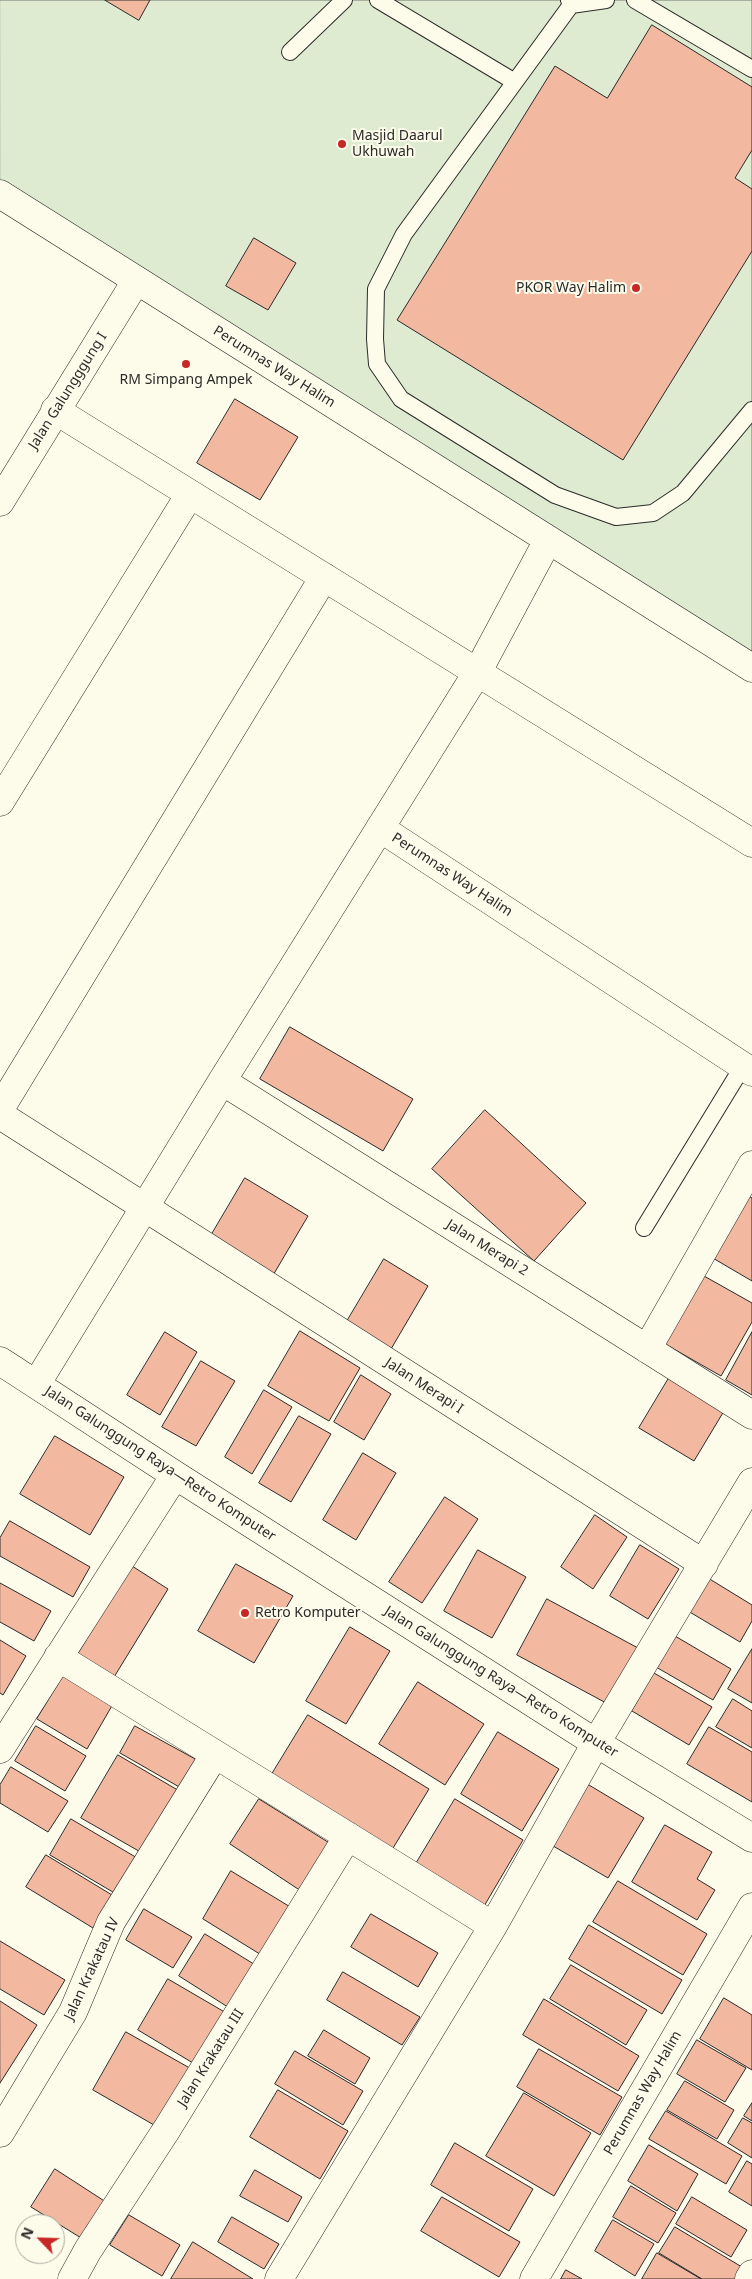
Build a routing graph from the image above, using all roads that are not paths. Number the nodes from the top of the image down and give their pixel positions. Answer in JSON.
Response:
{"nodes":[{"id":1,"x":344,"y":0,"type":"edge"},
{"id":2,"x":378,"y":0,"type":"edge"},
{"id":3,"x":606,"y":0,"type":"edge"},
{"id":4,"x":635,"y":0,"type":"edge"},
{"id":5,"x":570,"y":2,"type":"edge"},
{"id":6,"x":290,"y":52,"type":"dead end"},
{"id":7,"x":752,"y":69,"type":"edge"},
{"id":8,"x":515,"y":82,"type":"junction"},
{"id":9,"x":0,"y":194,"type":"edge"},
{"id":10,"x":136,"y":281,"type":"junction"},
{"id":11,"x":55,"y":410,"type":"junction"},
{"id":12,"x":752,"y":410,"type":"edge"},
{"id":13,"x":190,"y":494,"type":"junction"},
{"id":14,"x":0,"y":502,"type":"edge"},
{"id":15,"x":548,"y":540,"type":"junction"},
{"id":16,"x":324,"y":577,"type":"junction"},
{"id":17,"x":752,"y":668,"type":"edge"},
{"id":18,"x":477,"y":673,"type":"junction"},
{"id":19,"x":0,"y":802,"type":"edge"},
{"id":20,"x":380,"y":828,"type":"junction"},
{"id":21,"x":752,"y":843,"type":"edge"},
{"id":22,"x":748,"y":1069,"type":"edge"},
{"id":23,"x":222,"y":1081,"type":"junction"},
{"id":24,"x":0,"y":1109,"type":"edge"},
{"id":25,"x":0,"y":1116,"type":"edge"},
{"id":26,"x":752,"y":1165,"type":"edge"},
{"id":27,"x":145,"y":1207,"type":"junction"},
{"id":28,"x":644,"y":1228,"type":"dead end"},
{"id":29,"x":647,"y":1349,"type":"junction"},
{"id":30,"x":2,"y":1366,"type":"edge"},
{"id":31,"x":37,"y":1383,"type":"junction"},
{"id":32,"x":752,"y":1415,"type":"edge"},
{"id":33,"x":175,"y":1475,"type":"junction"},
{"id":34,"x":752,"y":1482,"type":"edge"},
{"id":35,"x":704,"y":1564,"type":"junction"},
{"id":36,"x":58,"y":1657,"type":"junction"},
{"id":37,"x":596,"y":1744,"type":"junction"},
{"id":38,"x":0,"y":1749,"type":"edge"},
{"id":39,"x":215,"y":1754,"type":"junction"},
{"id":40,"x":348,"y":1836,"type":"junction"},
{"id":41,"x":752,"y":1838,"type":"edge"},
{"id":42,"x":752,"y":1907,"type":"edge"},
{"id":43,"x":493,"y":1926,"type":"junction"},
{"id":44,"x":0,"y":2133,"type":"edge"},
{"id":45,"x":752,"y":2274,"type":"edge"},
{"id":46,"x":72,"y":2279,"type":"edge"},
{"id":47,"x":279,"y":2279,"type":"edge"},
{"id":48,"x":534,"y":2279,"type":"edge"},
{"id":49,"x":749,"y":2279,"type":"edge"}],
"edges":[{"from":1,"to":6,"type":"lane"},
{"from":2,"to":8,"type":"lane"},
{"from":3,"to":5,"type":"lane"},
{"from":4,"to":7,"type":"lane"},
{"from":5,"to":8,"type":"lane"},
{"from":8,"to":12,"type":"lane"},
{"from":9,"to":10,"type":"street","name":"Perumnas Way Halim"},
{"from":10,"to":11,"type":"street","name":"Jalan Galungggung I"},
{"from":10,"to":15,"type":"street","name":"Perumnas Way Halim"},
{"from":11,"to":13,"type":"street"},
{"from":11,"to":14,"type":"street","name":"Jalan Galungggung I"},
{"from":13,"to":16,"type":"street"},
{"from":13,"to":19,"type":"street"},
{"from":15,"to":17,"type":"street","name":"Perumnas Way Halim"},
{"from":15,"to":18,"type":"street","name":"Perumnas Way Halim"},
{"from":16,"to":18,"type":"street"},
{"from":16,"to":24,"type":"street"},
{"from":18,"to":20,"type":"street","name":"Perumnas Way Halim"},
{"from":18,"to":21,"type":"street"},
{"from":20,"to":22,"type":"street","name":"Perumnas Way Halim"},
{"from":20,"to":23,"type":"street"},
{"from":22,"to":28,"type":"lane"},
{"from":23,"to":27,"type":"street"},
{"from":23,"to":29,"type":"street","name":"Jalan Merapi 2"},
{"from":25,"to":27,"type":"street","name":"Jalan Merapi I"},
{"from":26,"to":29,"type":"street"},
{"from":27,"to":31,"type":"street"},
{"from":27,"to":35,"type":"street","name":"Jalan Merapi I"},
{"from":29,"to":32,"type":"street","name":"Jalan Merapi 2"},
{"from":30,"to":31,"type":"street","name":"Jalan Galunggung Raya—Retro Komputer"},
{"from":31,"to":33,"type":"street","name":"Jalan Galunggung Raya—Retro Komputer"},
{"from":33,"to":36,"type":"street"},
{"from":33,"to":37,"type":"street","name":"Jalan Galunggung Raya—Retro Komputer"},
{"from":34,"to":35,"type":"street"},
{"from":35,"to":37,"type":"street"},
{"from":36,"to":38,"type":"street"},
{"from":36,"to":39,"type":"street"},
{"from":37,"to":41,"type":"street","name":"Jalan Galunggung Raya—Retro Komputer"},
{"from":37,"to":43,"type":"street"},
{"from":39,"to":40,"type":"street"},
{"from":39,"to":44,"type":"street","name":"Jalan Krakatau IV"},
{"from":40,"to":43,"type":"street"},
{"from":40,"to":46,"type":"street","name":"Jalan Krakatau III"},
{"from":42,"to":48,"type":"street","name":"Perumnas Way Halim"},
{"from":43,"to":47,"type":"street"},
{"from":45,"to":49,"type":"street"}]}
